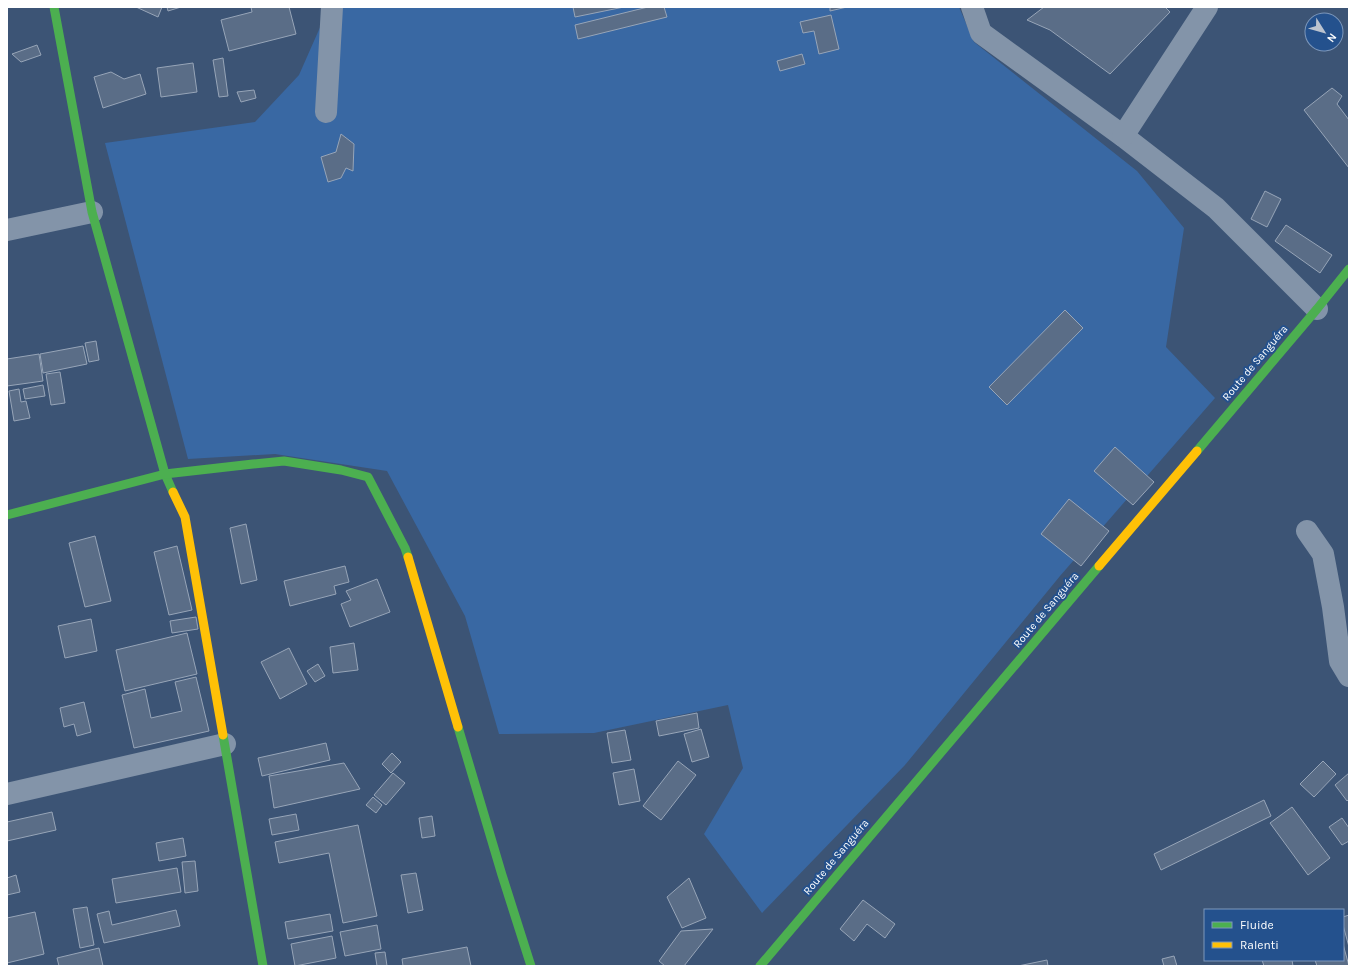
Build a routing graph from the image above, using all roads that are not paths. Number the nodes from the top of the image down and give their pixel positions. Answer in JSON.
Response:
{"nodes":[{"id":1,"x":54,"y":7,"type":"edge"},
{"id":2,"x":332,"y":7,"type":"edge"},
{"id":3,"x":972,"y":7,"type":"edge"},
{"id":4,"x":1207,"y":7,"type":"edge"},
{"id":5,"x":326,"y":112,"type":"dead end"},
{"id":6,"x":1123,"y":136,"type":"junction"},
{"id":7,"x":92,"y":212,"type":"junction"},
{"id":8,"x":7,"y":230,"type":"edge"},
{"id":9,"x":1349,"y":269,"type":"edge"},
{"id":10,"x":1317,"y":309,"type":"junction"},
{"id":11,"x":165,"y":474,"type":"junction"},
{"id":12,"x":7,"y":515,"type":"edge"},
{"id":13,"x":1307,"y":531,"type":"dead end"},
{"id":14,"x":1349,"y":676,"type":"edge"},
{"id":15,"x":225,"y":744,"type":"junction"},
{"id":16,"x":7,"y":794,"type":"edge"},
{"id":17,"x":263,"y":966,"type":"edge"},
{"id":18,"x":530,"y":966,"type":"edge"},
{"id":19,"x":760,"y":966,"type":"edge"}],
"edges":[{"from":1,"to":7,"type":"street"},
{"from":2,"to":5,"type":"street"},
{"from":3,"to":6,"type":"street"},
{"from":4,"to":6,"type":"street"},
{"from":6,"to":10,"type":"street"},
{"from":7,"to":8,"type":"street"},
{"from":7,"to":11,"type":"street"},
{"from":9,"to":10,"type":"street","name":"Route de Sanguéra"},
{"from":10,"to":19,"type":"street","name":"Route de Sanguéra"},
{"from":11,"to":12,"type":"street"},
{"from":11,"to":15,"type":"street"},
{"from":11,"to":18,"type":"street"},
{"from":13,"to":14,"type":"street"},
{"from":15,"to":16,"type":"street"},
{"from":15,"to":17,"type":"street"}]}
